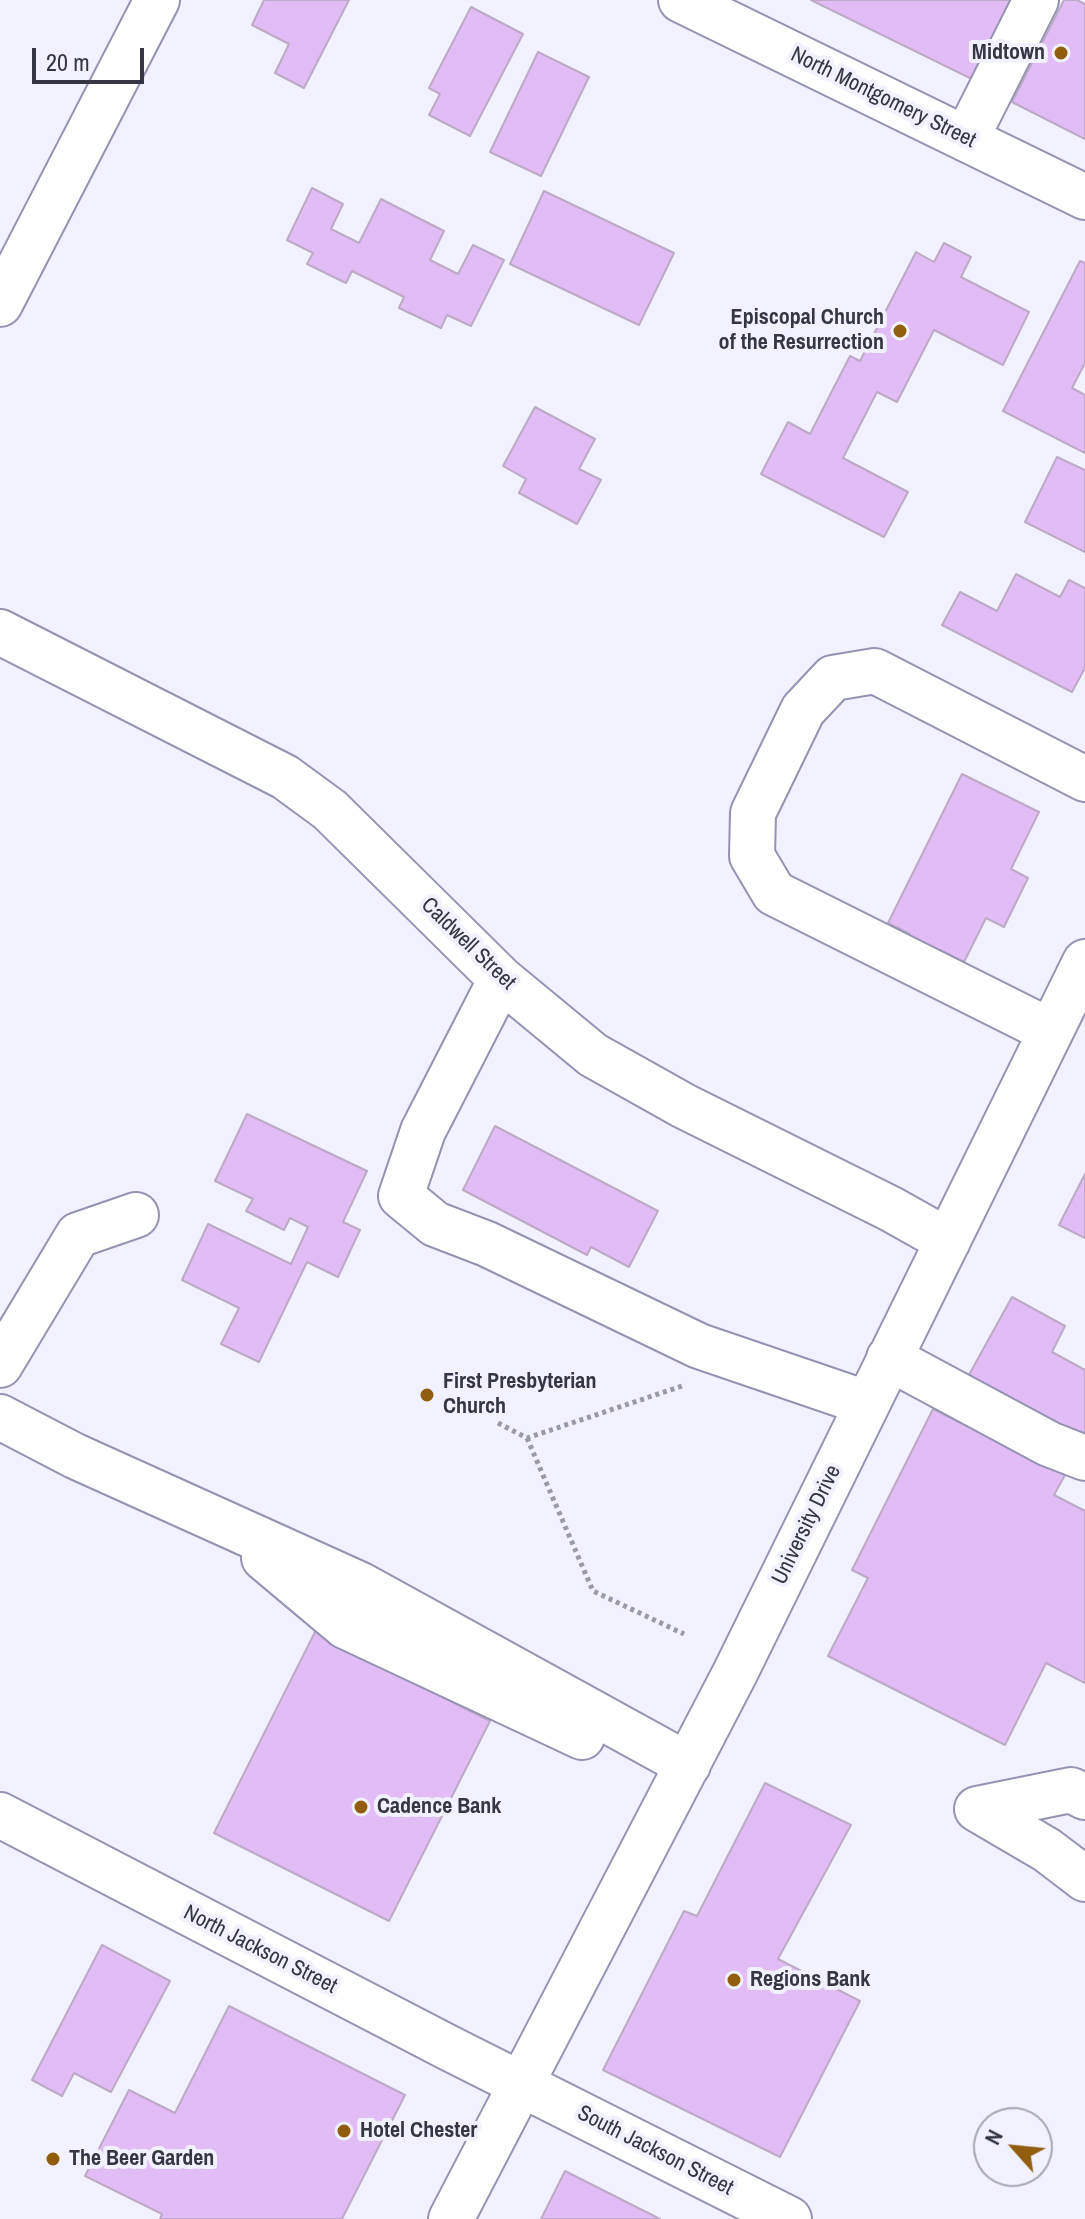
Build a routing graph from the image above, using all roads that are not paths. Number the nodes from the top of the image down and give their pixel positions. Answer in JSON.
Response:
{"nodes":[{"id":1,"x":157,"y":0,"type":"edge"},
{"id":2,"x":681,"y":0,"type":"edge"},
{"id":3,"x":1036,"y":0,"type":"edge"},
{"id":4,"x":966,"y":139,"type":"junction"},
{"id":5,"x":1085,"y":197,"type":"edge"},
{"id":6,"x":0,"y":304,"type":"edge"},
{"id":7,"x":0,"y":632,"type":"edge"},
{"id":8,"x":1085,"y":779,"type":"edge"},
{"id":9,"x":1085,"y":962,"type":"edge"},
{"id":10,"x":501,"y":979,"type":"junction"},
{"id":11,"x":1050,"y":1031,"type":"junction"},
{"id":12,"x":136,"y":1215,"type":"dead end"},
{"id":13,"x":948,"y":1241,"type":"junction"},
{"id":14,"x":889,"y":1358,"type":"junction"},
{"id":15,"x":0,"y":1365,"type":"edge"},
{"id":16,"x":866,"y":1403,"type":"junction"},
{"id":17,"x":0,"y":1417,"type":"edge"},
{"id":18,"x":1085,"y":1458,"type":"edge"},
{"id":19,"x":688,"y":1765,"type":"junction"},
{"id":20,"x":1085,"y":1797,"type":"edge"},
{"id":21,"x":0,"y":1815,"type":"edge"},
{"id":22,"x":1085,"y":1879,"type":"edge"},
{"id":23,"x":521,"y":2083,"type":"junction"},
{"id":24,"x":780,"y":2217,"type":"edge"},
{"id":25,"x":451,"y":2219,"type":"edge"}],
"edges":[{"from":1,"to":6,"type":"street"},
{"from":2,"to":4,"type":"street","name":"North Montgomery Street"},
{"from":3,"to":4,"type":"street"},
{"from":4,"to":5,"type":"street","name":"North Montgomery Street"},
{"from":7,"to":10,"type":"street","name":"Caldwell Street"},
{"from":8,"to":11,"type":"street"},
{"from":9,"to":11,"type":"street","name":"University Drive"},
{"from":10,"to":13,"type":"street","name":"Caldwell Street"},
{"from":10,"to":16,"type":"street"},
{"from":11,"to":13,"type":"street","name":"University Drive"},
{"from":12,"to":15,"type":"street"},
{"from":13,"to":14,"type":"street","name":"University Drive"},
{"from":14,"to":16,"type":"street","name":"University Drive"},
{"from":14,"to":18,"type":"street"},
{"from":16,"to":19,"type":"street","name":"University Drive"},
{"from":17,"to":19,"type":"street"},
{"from":19,"to":23,"type":"street","name":"University Drive"},
{"from":20,"to":22,"type":"street"},
{"from":21,"to":23,"type":"street","name":"North Jackson Street"},
{"from":23,"to":24,"type":"street","name":"South Jackson Street"},
{"from":23,"to":25,"type":"street","name":"University Drive"}]}
